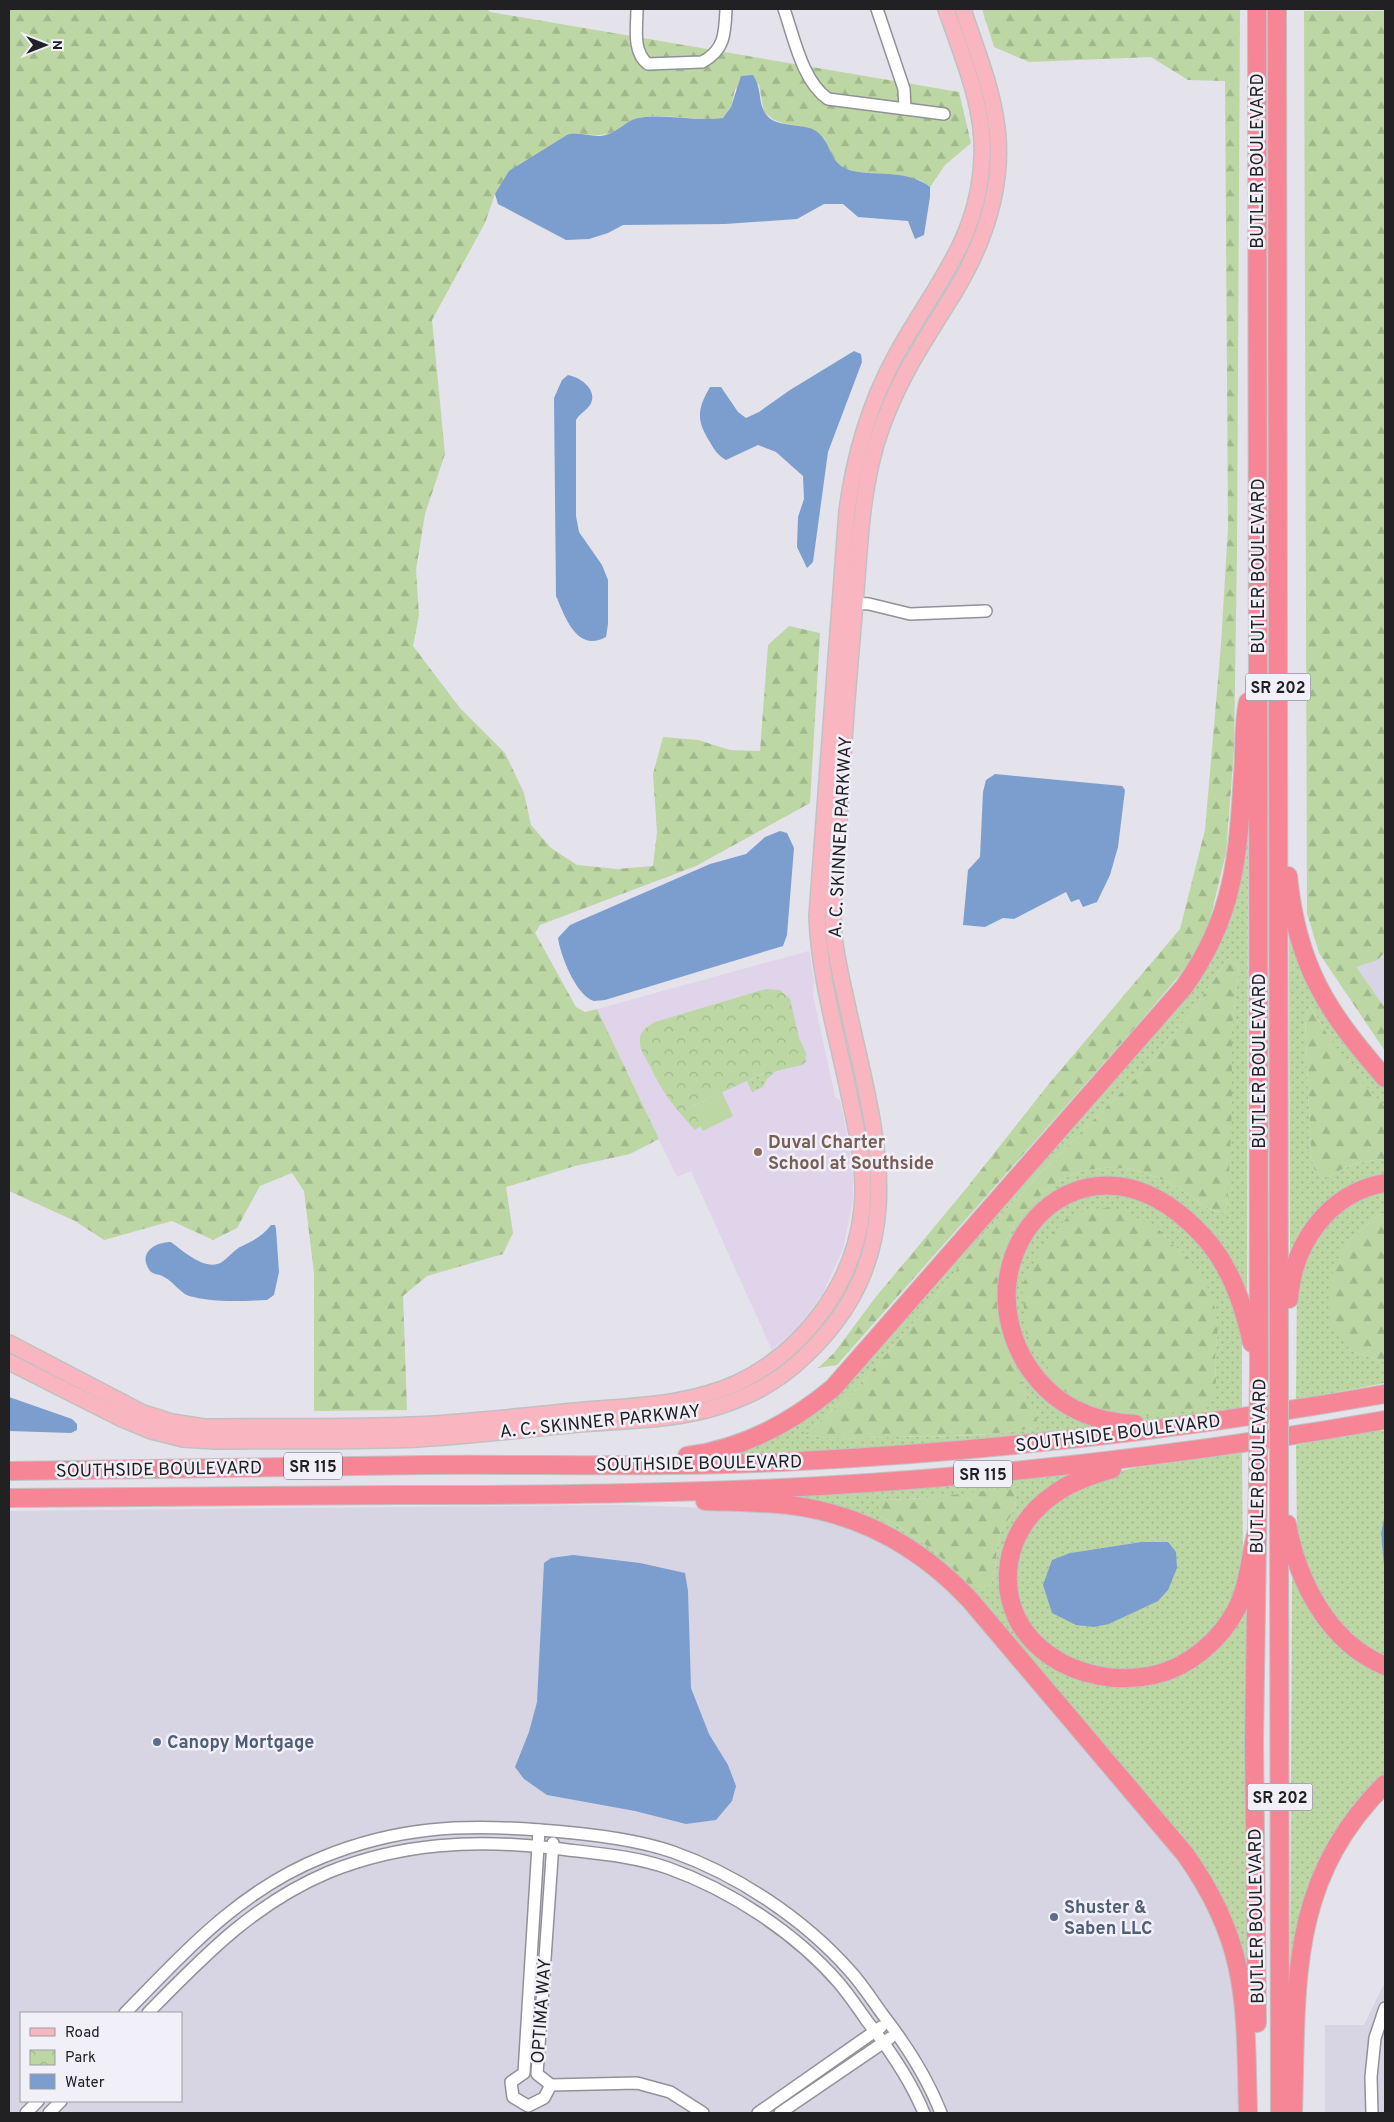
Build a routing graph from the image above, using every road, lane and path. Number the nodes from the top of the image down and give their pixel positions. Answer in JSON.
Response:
{"nodes":[{"id":1,"x":637,"y":9,"type":"edge"},
{"id":2,"x":726,"y":9,"type":"edge"},
{"id":3,"x":784,"y":9,"type":"edge"},
{"id":4,"x":877,"y":9,"type":"edge"},
{"id":5,"x":946,"y":9,"type":"edge"},
{"id":6,"x":962,"y":9,"type":"edge"},
{"id":7,"x":1257,"y":9,"type":"edge"},
{"id":8,"x":1278,"y":9,"type":"edge"},
{"id":9,"x":905,"y":109,"type":"junction"},
{"id":10,"x":944,"y":114,"type":"dead end"},
{"id":11,"x":855,"y":603,"type":"junction"},
{"id":12,"x":986,"y":611,"type":"dead end"},
{"id":13,"x":1258,"y":658,"type":"junction"},
{"id":14,"x":1278,"y":773,"type":"junction"},
{"id":15,"x":1385,"y":1078,"type":"edge"},
{"id":16,"x":1385,"y":1183,"type":"edge"},
{"id":17,"x":1279,"y":1336,"type":"junction"},
{"id":18,"x":9,"y":1343,"type":"edge"},
{"id":19,"x":9,"y":1362,"type":"edge"},
{"id":20,"x":1259,"y":1376,"type":"junction"},
{"id":21,"x":738,"y":1382,"type":"junction"},
{"id":22,"x":1385,"y":1388,"type":"edge"},
{"id":23,"x":1385,"y":1394,"type":"edge"},
{"id":24,"x":744,"y":1397,"type":"junction"},
{"id":25,"x":1326,"y":1405,"type":"junction"},
{"id":26,"x":1385,"y":1420,"type":"edge"},
{"id":27,"x":1198,"y":1424,"type":"junction"},
{"id":28,"x":1385,"y":1427,"type":"edge"},
{"id":29,"x":1328,"y":1430,"type":"junction"},
{"id":30,"x":1202,"y":1450,"type":"junction"},
{"id":31,"x":618,"y":1464,"type":"junction"},
{"id":32,"x":9,"y":1471,"type":"edge"},
{"id":33,"x":1280,"y":1481,"type":"junction"},
{"id":34,"x":577,"y":1494,"type":"junction"},
{"id":35,"x":9,"y":1498,"type":"edge"},
{"id":36,"x":1257,"y":1531,"type":"junction"},
{"id":37,"x":1385,"y":1666,"type":"edge"},
{"id":38,"x":1385,"y":1784,"type":"edge"},
{"id":39,"x":539,"y":1830,"type":"junction"},
{"id":40,"x":554,"y":1831,"type":"junction"},
{"id":41,"x":537,"y":1846,"type":"junction"},
{"id":42,"x":552,"y":1848,"type":"junction"},
{"id":43,"x":302,"y":1867,"type":"junction"},
{"id":44,"x":309,"y":1882,"type":"junction"},
{"id":45,"x":1385,"y":2008,"type":"edge"},
{"id":46,"x":126,"y":2012,"type":"edge"},
{"id":47,"x":149,"y":2012,"type":"edge"},
{"id":48,"x":888,"y":2022,"type":"junction"},
{"id":49,"x":875,"y":2031,"type":"junction"},
{"id":50,"x":898,"y":2033,"type":"junction"},
{"id":51,"x":883,"y":2042,"type":"junction"},
{"id":52,"x":524,"y":2073,"type":"junction"},
{"id":53,"x":537,"y":2074,"type":"junction"},
{"id":54,"x":550,"y":2085,"type":"junction"},
{"id":55,"x":37,"y":2102,"type":"edge"},
{"id":56,"x":60,"y":2102,"type":"edge"},
{"id":57,"x":26,"y":2113,"type":"edge"},
{"id":58,"x":49,"y":2113,"type":"edge"},
{"id":59,"x":703,"y":2113,"type":"edge"},
{"id":60,"x":758,"y":2113,"type":"edge"},
{"id":61,"x":780,"y":2113,"type":"edge"},
{"id":62,"x":924,"y":2113,"type":"edge"},
{"id":63,"x":941,"y":2113,"type":"edge"},
{"id":64,"x":1248,"y":2113,"type":"edge"},
{"id":65,"x":1258,"y":2113,"type":"edge"},
{"id":66,"x":1280,"y":2113,"type":"edge"},
{"id":67,"x":1293,"y":2113,"type":"edge"},
{"id":68,"x":1372,"y":2113,"type":"edge"}],
"edges":[{"from":1,"to":2,"type":"street"},
{"from":3,"to":9,"type":"street"},
{"from":4,"to":9,"type":"street"},
{"from":5,"to":21,"type":"main road","name":"A. C. SKINNER PARKWAY"},
{"from":6,"to":11,"type":"main road","name":"A. C. SKINNER PARKWAY"},
{"from":7,"to":13,"type":"highway","name":"BUTLER BOULEVARD","number":"SR 202"},
{"from":8,"to":14,"type":"highway","name":"BUTLER BOULEVARD","number":"SR 202"},
{"from":9,"to":10,"type":"street"},
{"from":11,"to":12,"type":"street"},
{"from":11,"to":24,"type":"main road","name":"A. C. SKINNER PARKWAY"},
{"from":13,"to":20,"type":"highway","name":"BUTLER BOULEVARD","number":"SR 202"},
{"from":13,"to":31,"type":"highway"},
{"from":14,"to":15,"type":"highway"},
{"from":14,"to":17,"type":"highway","name":"BUTLER BOULEVARD","number":"SR 202"},
{"from":16,"to":17,"type":"highway"},
{"from":17,"to":33,"type":"highway","name":"BUTLER BOULEVARD","number":"SR 202","bridge":true},
{"from":18,"to":21,"type":"main road","name":"A. C. SKINNER PARKWAY"},
{"from":19,"to":24,"type":"main road","name":"A. C. SKINNER PARKWAY"},
{"from":20,"to":27,"type":"highway"},
{"from":20,"to":36,"type":"highway","name":"BUTLER BOULEVARD","number":"SR 202","bridge":true},
{"from":21,"to":24,"type":"main road"},
{"from":22,"to":25,"type":"highway"},
{"from":23,"to":25,"type":"highway","name":"SOUTHSIDE BOULEVARD","number":"SR 115"},
{"from":25,"to":27,"type":"highway","name":"SOUTHSIDE BOULEVARD","number":"SR 115"},
{"from":26,"to":29,"type":"highway","name":"SOUTHSIDE BOULEVARD","number":"SR 115"},
{"from":27,"to":31,"type":"highway","name":"SOUTHSIDE BOULEVARD","number":"SR 115"},
{"from":28,"to":29,"type":"highway"},
{"from":29,"to":30,"type":"highway","name":"SOUTHSIDE BOULEVARD","number":"SR 115"},
{"from":30,"to":34,"type":"highway","name":"SOUTHSIDE BOULEVARD","number":"SR 115"},
{"from":30,"to":36,"type":"highway"},
{"from":31,"to":32,"type":"highway","name":"SOUTHSIDE BOULEVARD","number":"SR 115"},
{"from":33,"to":37,"type":"highway"},
{"from":33,"to":66,"type":"highway","name":"BUTLER BOULEVARD","number":"SR 202"},
{"from":34,"to":35,"type":"highway","name":"SOUTHSIDE BOULEVARD","number":"SR 115"},
{"from":34,"to":64,"type":"highway"},
{"from":36,"to":65,"type":"highway","name":"BUTLER BOULEVARD","number":"SR 202"},
{"from":38,"to":67,"type":"highway"},
{"from":39,"to":40,"type":"street"},
{"from":39,"to":41,"type":"street"},
{"from":39,"to":43,"type":"street"},
{"from":40,"to":42,"type":"street","name":"OPTIMA WAY"},
{"from":40,"to":48,"type":"street"},
{"from":41,"to":42,"type":"street"},
{"from":41,"to":44,"type":"street"},
{"from":41,"to":52,"type":"street"},
{"from":42,"to":49,"type":"street"},
{"from":42,"to":53,"type":"street","name":"OPTIMA WAY"},
{"from":43,"to":44,"type":"street"},
{"from":43,"to":46,"type":"street"},
{"from":44,"to":47,"type":"street"},
{"from":45,"to":68,"type":"street"},
{"from":48,"to":49,"type":"street"},
{"from":48,"to":50,"type":"street"},
{"from":49,"to":51,"type":"street"},
{"from":49,"to":60,"type":"street"},
{"from":50,"to":51,"type":"street"},
{"from":50,"to":63,"type":"street"},
{"from":51,"to":61,"type":"street"},
{"from":51,"to":62,"type":"street"},
{"from":52,"to":53,"type":"street"},
{"from":52,"to":54,"type":"street"},
{"from":53,"to":54,"type":"street","name":"OPTIMA WAY"},
{"from":54,"to":59,"type":"street","name":"OPTIMA WAY"},
{"from":55,"to":57,"type":"street"},
{"from":56,"to":58,"type":"street"}]}
